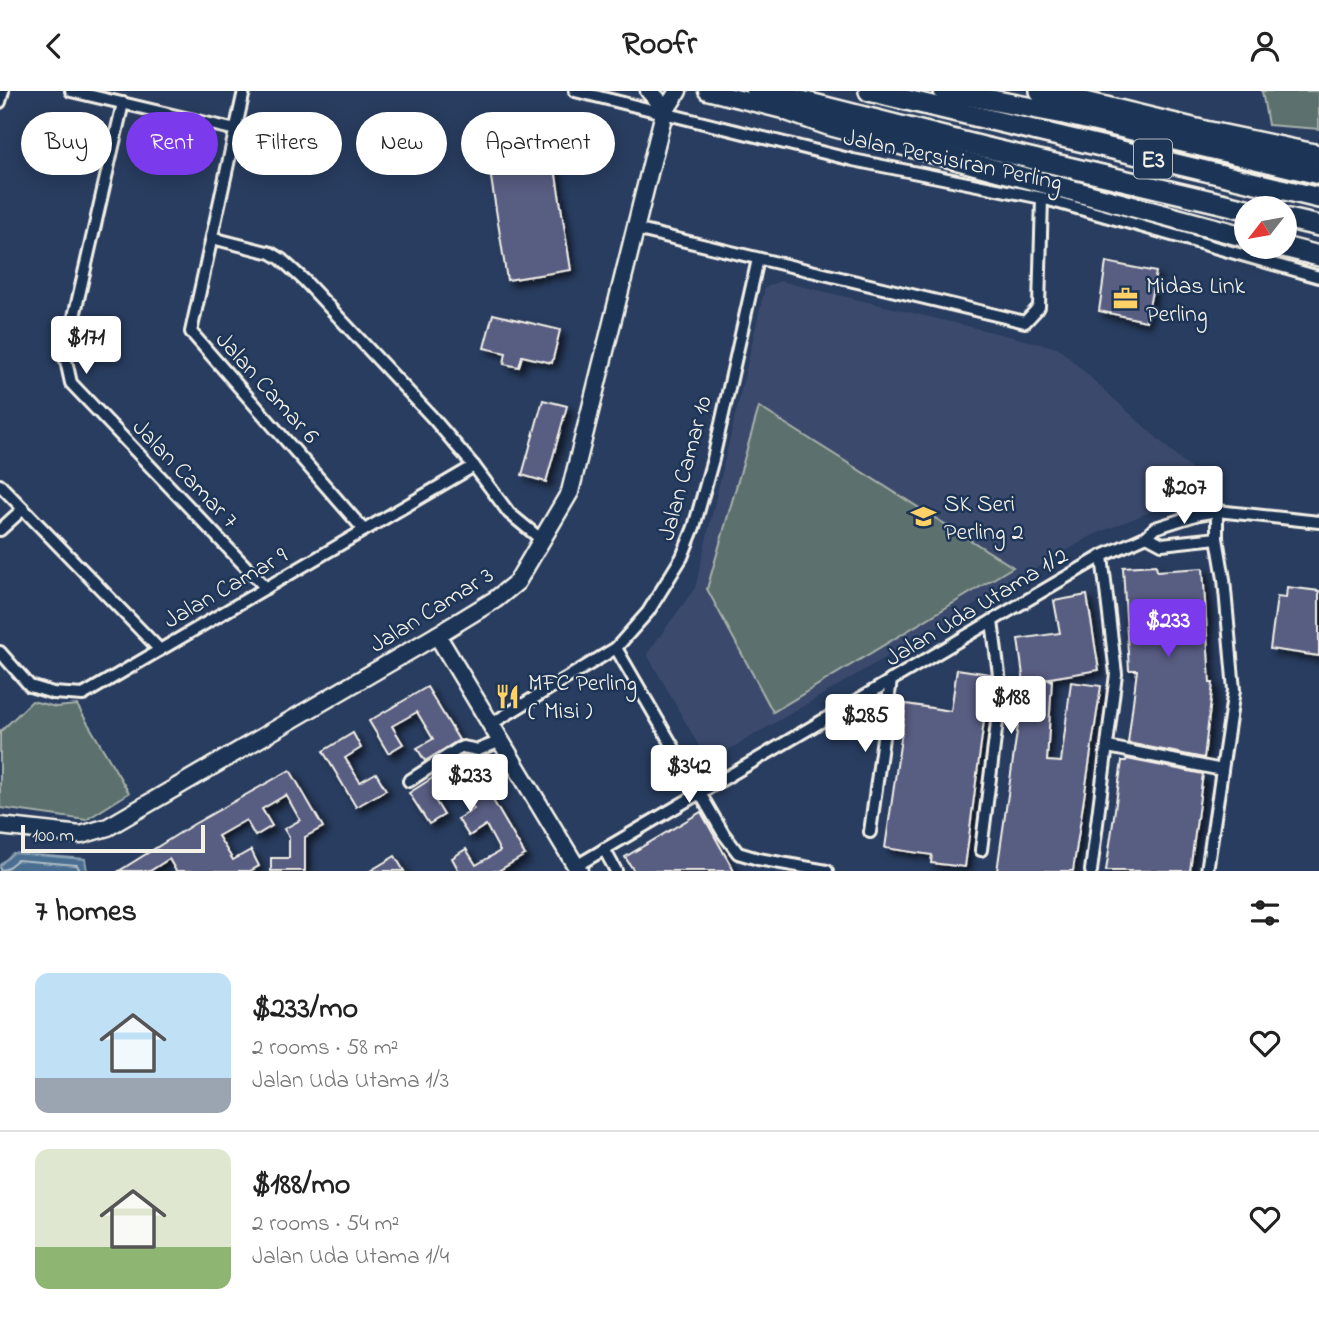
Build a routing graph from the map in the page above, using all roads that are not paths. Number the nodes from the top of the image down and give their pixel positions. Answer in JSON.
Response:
{"nodes":[{"id":1,"x":3,"y":91,"type":"edge"},
{"id":2,"x":71,"y":91,"type":"edge"},
{"id":3,"x":244,"y":91,"type":"edge"},
{"id":4,"x":575,"y":91,"type":"edge"},
{"id":5,"x":649,"y":91,"type":"edge"},
{"id":6,"x":678,"y":91,"type":"edge"},
{"id":7,"x":707,"y":91,"type":"edge"},
{"id":8,"x":759,"y":91,"type":"edge"},
{"id":9,"x":869,"y":91,"type":"edge"},
{"id":10,"x":944,"y":91,"type":"edge"},
{"id":11,"x":1040,"y":91,"type":"edge"},
{"id":12,"x":0,"y":102,"type":"edge"},
{"id":13,"x":122,"y":103,"type":"junction"},
{"id":14,"x":788,"y":111,"type":"junction"},
{"id":15,"x":240,"y":112,"type":"edge"},
{"id":16,"x":664,"y":113,"type":"junction"},
{"id":17,"x":232,"y":129,"type":"edge"},
{"id":18,"x":232,"y":148,"type":"edge"},
{"id":19,"x":1319,"y":155,"type":"edge"},
{"id":20,"x":1319,"y":174,"type":"edge"},
{"id":21,"x":1042,"y":198,"type":"junction"},
{"id":22,"x":1319,"y":198,"type":"edge"},
{"id":23,"x":1234,"y":206,"type":"edge"},
{"id":24,"x":1297,"y":221,"type":"edge"},
{"id":25,"x":1319,"y":226,"type":"edge"},
{"id":26,"x":635,"y":229,"type":"junction"},
{"id":27,"x":1234,"y":234,"type":"edge"},
{"id":28,"x":212,"y":238,"type":"junction"},
{"id":29,"x":1297,"y":250,"type":"edge"},
{"id":30,"x":1319,"y":256,"type":"edge"},
{"id":31,"x":758,"y":259,"type":"junction"},
{"id":32,"x":1319,"y":277,"type":"edge"},
{"id":33,"x":474,"y":466,"type":"junction"},
{"id":34,"x":0,"y":485,"type":"edge"},
{"id":35,"x":23,"y":509,"type":"junction"},
{"id":36,"x":1217,"y":511,"type":"junction"},
{"id":37,"x":1319,"y":522,"type":"edge"},
{"id":38,"x":0,"y":530,"type":"edge"},
{"id":39,"x":364,"y":530,"type":"junction"},
{"id":40,"x":1147,"y":536,"type":"junction"},
{"id":41,"x":1217,"y":538,"type":"junction"},
{"id":42,"x":543,"y":541,"type":"junction"},
{"id":43,"x":1102,"y":556,"type":"junction"},
{"id":44,"x":266,"y":588,"type":"junction"},
{"id":45,"x":992,"y":621,"type":"junction"},
{"id":46,"x":437,"y":635,"type":"junction"},
{"id":47,"x":616,"y":648,"type":"junction"},
{"id":48,"x":160,"y":650,"type":"junction"},
{"id":49,"x":0,"y":652,"type":"edge"},
{"id":50,"x":891,"y":680,"type":"junction"},
{"id":51,"x":491,"y":725,"type":"junction"},
{"id":52,"x":501,"y":741,"type":"junction"},
{"id":53,"x":1108,"y":747,"type":"junction"},
{"id":54,"x":1222,"y":770,"type":"junction"},
{"id":55,"x":409,"y":781,"type":"dead end"},
{"id":56,"x":700,"y":792,"type":"junction"},
{"id":57,"x":0,"y":826,"type":"edge"},
{"id":58,"x":870,"y":832,"type":"dead end"},
{"id":59,"x":604,"y":849,"type":"junction"},
{"id":60,"x":981,"y":850,"type":"dead end"},
{"id":61,"x":577,"y":868,"type":"edge"},
{"id":62,"x":805,"y":870,"type":"edge"},
{"id":63,"x":616,"y":871,"type":"edge"},
{"id":64,"x":827,"y":871,"type":"edge"},
{"id":65,"x":1091,"y":871,"type":"edge"},
{"id":66,"x":1207,"y":871,"type":"edge"}],
"edges":[{"from":1,"to":12,"type":"street"},
{"from":2,"to":13,"type":"street"},
{"from":3,"to":15,"type":"street","name":"Jalan Camar 6"},
{"from":4,"to":16,"type":"street","name":"Jalan Persisiran Perling"},
{"from":5,"to":16,"type":"street"},
{"from":6,"to":16,"type":"street","name":"Jalan Camar 3"},
{"from":7,"to":14,"type":"street"},
{"from":8,"to":14,"type":"highway"},
{"from":8,"to":23,"type":"highway","number":"E3"},
{"from":9,"to":22,"type":"highway","number":"E3"},
{"from":10,"to":20,"type":"highway"},
{"from":11,"to":19,"type":"highway"},
{"from":13,"to":17,"type":"street"},
{"from":13,"to":44,"type":"street","name":"Jalan Camar 7"},
{"from":14,"to":27,"type":"highway"},
{"from":16,"to":21,"type":"street","name":"Jalan Persisiran Perling"},
{"from":16,"to":26,"type":"street","name":"Jalan Camar 3"},
{"from":18,"to":28,"type":"street","name":"Jalan Camar 6"},
{"from":21,"to":31,"type":"street"},
{"from":21,"to":32,"type":"street","name":"Jalan Persisiran Perling"},
{"from":24,"to":25,"type":"highway"},
{"from":26,"to":31,"type":"street"},
{"from":26,"to":42,"type":"street","name":"Jalan Camar 3"},
{"from":28,"to":33,"type":"street"},
{"from":28,"to":39,"type":"street","name":"Jalan Camar 6"},
{"from":29,"to":30,"type":"highway"},
{"from":31,"to":47,"type":"street","name":"Jalan Camar 10"},
{"from":33,"to":39,"type":"street","name":"Jalan Camar 9"},
{"from":33,"to":42,"type":"street"},
{"from":34,"to":35,"type":"street"},
{"from":35,"to":38,"type":"street"},
{"from":35,"to":48,"type":"street"},
{"from":36,"to":37,"type":"street"},
{"from":36,"to":40,"type":"street","name":"Jalan Uda Utama 1/2"},
{"from":36,"to":41,"type":"street"},
{"from":39,"to":44,"type":"street","name":"Jalan Camar 9"},
{"from":40,"to":41,"type":"street"},
{"from":40,"to":43,"type":"street","name":"Jalan Uda Utama 1/2"},
{"from":41,"to":54,"type":"street"},
{"from":42,"to":46,"type":"street","name":"Jalan Camar 3"},
{"from":43,"to":45,"type":"street","name":"Jalan Uda Utama 1/2"},
{"from":43,"to":53,"type":"street"},
{"from":44,"to":48,"type":"street","name":"Jalan Camar 9"},
{"from":45,"to":50,"type":"street","name":"Jalan Uda Utama 1/2"},
{"from":45,"to":60,"type":"street"},
{"from":46,"to":51,"type":"street"},
{"from":46,"to":57,"type":"street","name":"Jalan Camar 3"},
{"from":47,"to":51,"type":"street","name":"Jalan Camar 10"},
{"from":47,"to":56,"type":"street"},
{"from":48,"to":49,"type":"street","name":"Jalan Camar 9"},
{"from":50,"to":56,"type":"street","name":"Jalan Uda Utama 1/2"},
{"from":50,"to":58,"type":"street"},
{"from":51,"to":52,"type":"street"},
{"from":52,"to":55,"type":"street"},
{"from":52,"to":61,"type":"street"},
{"from":53,"to":54,"type":"street"},
{"from":53,"to":65,"type":"street"},
{"from":54,"to":66,"type":"street"},
{"from":56,"to":59,"type":"street","name":"Jalan Uda Utama 1/2"},
{"from":56,"to":62,"type":"street"},
{"from":59,"to":61,"type":"street","name":"Jalan Uda Utama 1/2"},
{"from":59,"to":63,"type":"street"},
{"from":62,"to":64,"type":"street"}]}
